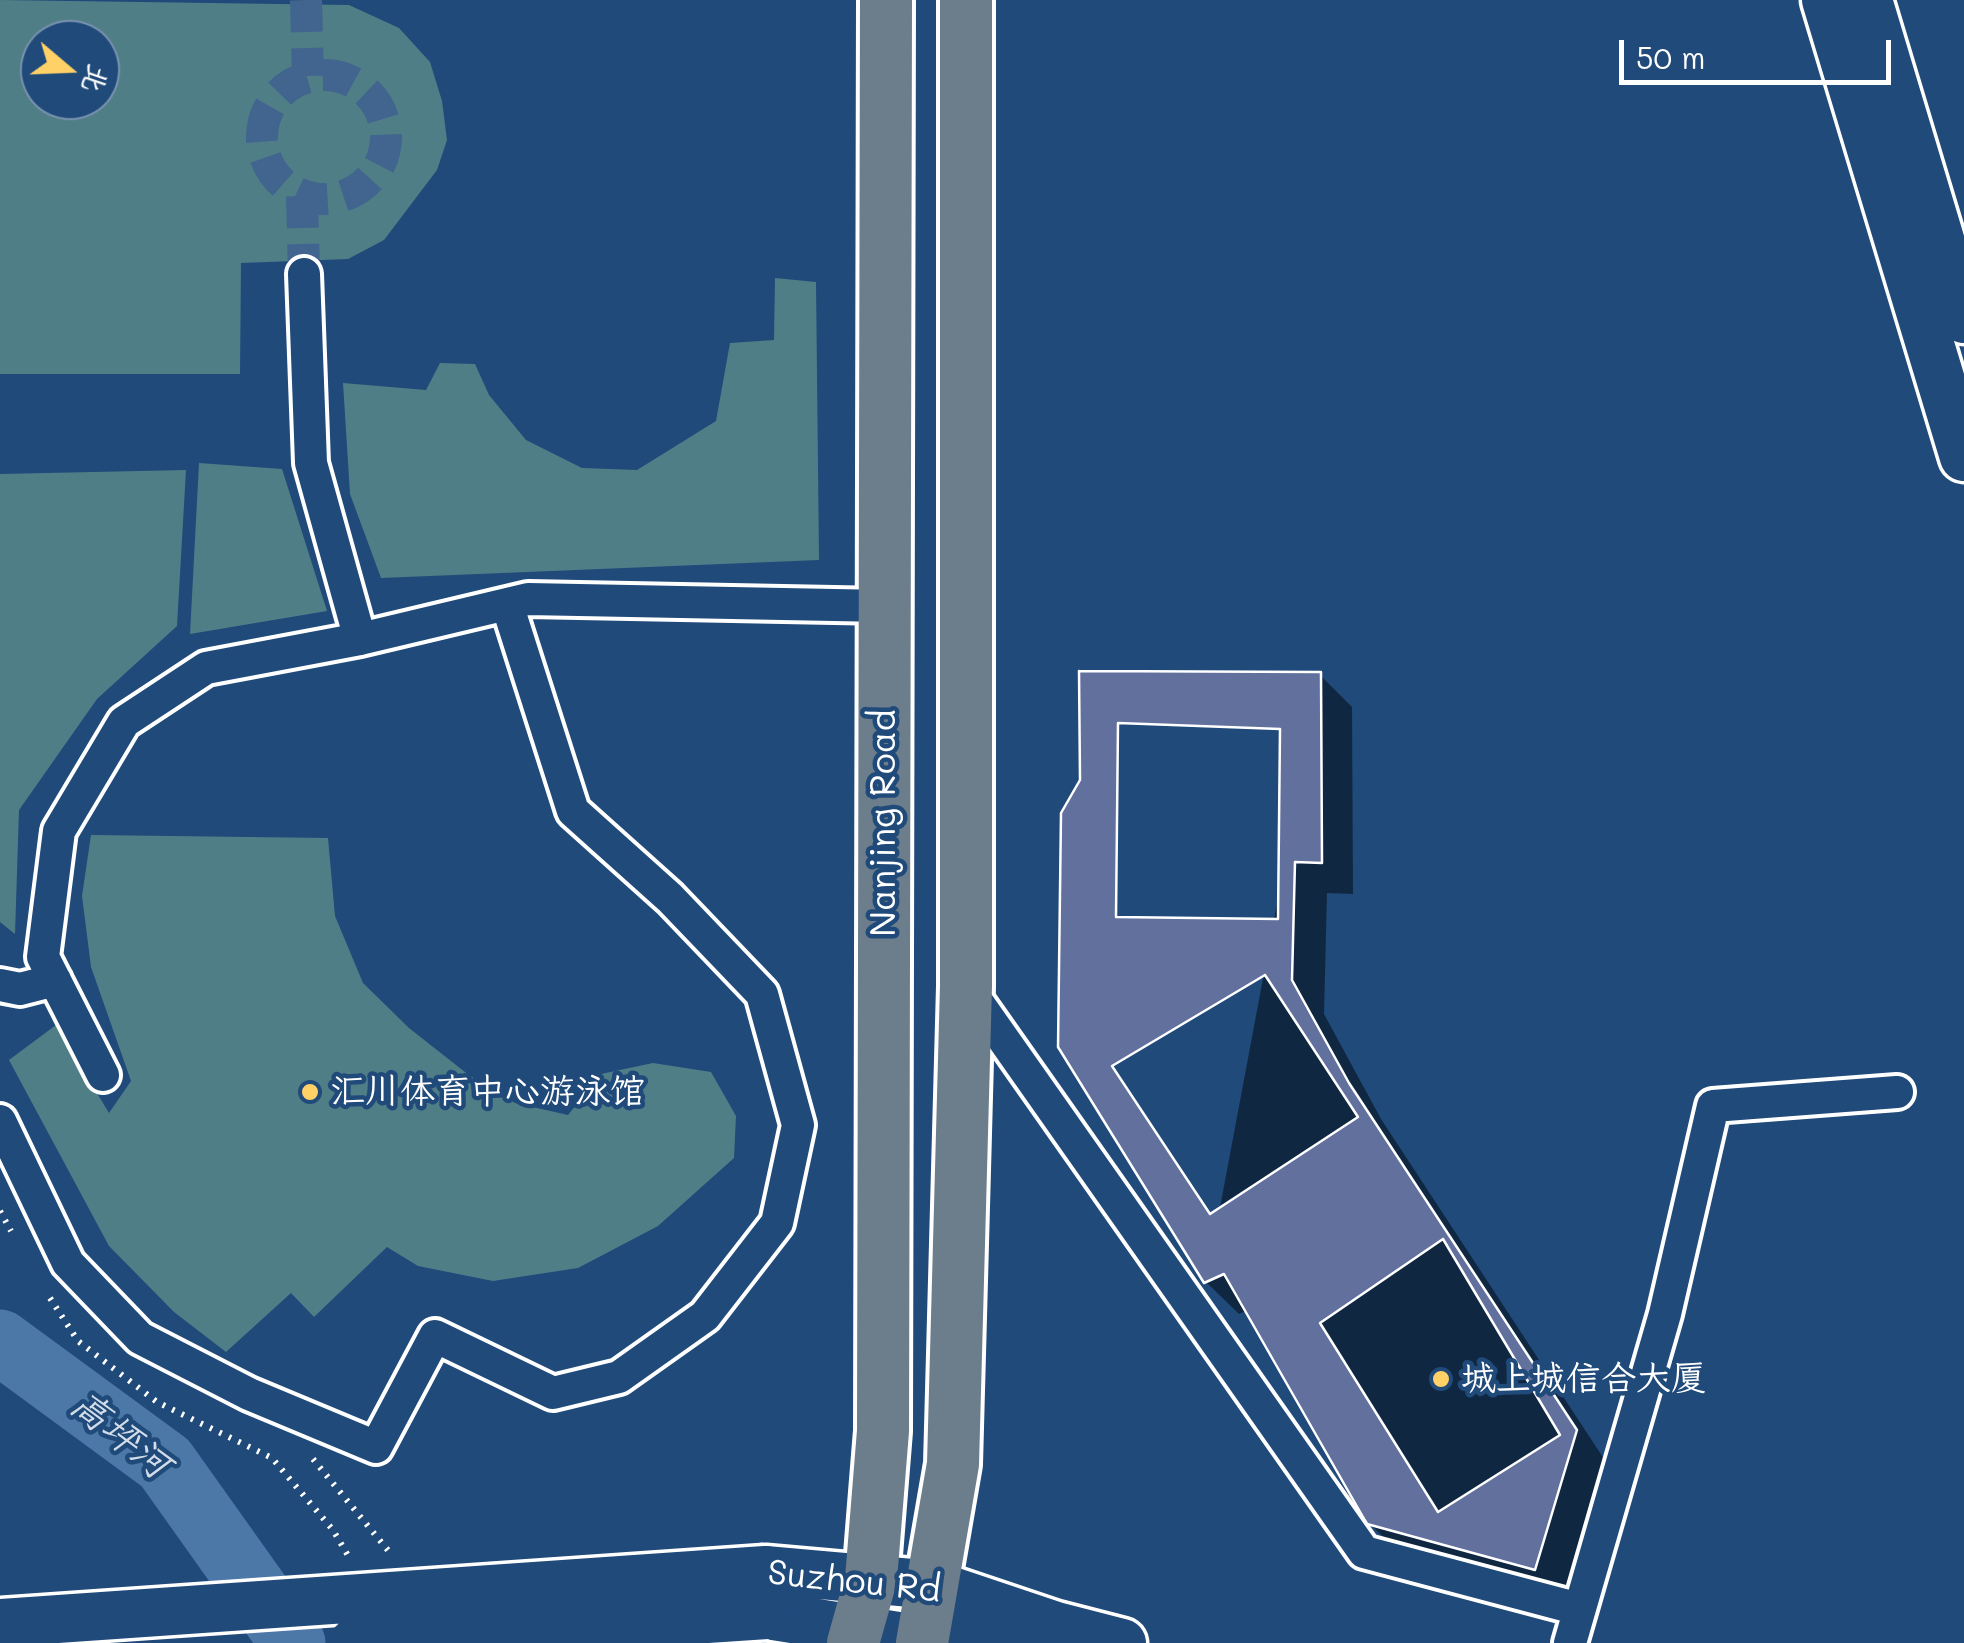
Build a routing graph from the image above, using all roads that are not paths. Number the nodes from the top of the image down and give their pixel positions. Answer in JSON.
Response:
{"nodes":[{"id":1,"x":886,"y":0,"type":"edge"},
{"id":2,"x":966,"y":0,"type":"edge"},
{"id":3,"x":1826,"y":0,"type":"edge"},
{"id":4,"x":1868,"y":0,"type":"edge"},
{"id":5,"x":304,"y":274,"type":"tunnel mouth"},
{"id":6,"x":1964,"y":319,"type":"edge"},
{"id":7,"x":1964,"y":458,"type":"edge"},
{"id":8,"x":507,"y":604,"type":"junction"},
{"id":9,"x":884,"y":606,"type":"junction"},
{"id":10,"x":360,"y":639,"type":"junction"},
{"id":11,"x":55,"y":980,"type":"junction"},
{"id":12,"x":0,"y":984,"type":"edge"},
{"id":13,"x":966,"y":986,"type":"junction"},
{"id":14,"x":103,"y":1075,"type":"dead end"},
{"id":15,"x":1897,"y":1092,"type":"dead end"},
{"id":16,"x":0,"y":1120,"type":"edge"},
{"id":17,"x":871,"y":1579,"type":"junction"},
{"id":18,"x":934,"y":1585,"type":"junction"},
{"id":19,"x":766,"y":1592,"type":"junction"},
{"id":20,"x":1579,"y":1609,"type":"junction"},
{"id":21,"x":0,"y":1624,"type":"edge"},
{"id":22,"x":1056,"y":1626,"type":"junction"},
{"id":23,"x":855,"y":1636,"type":"edge"},
{"id":24,"x":922,"y":1642,"type":"edge"},
{"id":25,"x":353,"y":1643,"type":"edge"},
{"id":26,"x":1122,"y":1643,"type":"edge"},
{"id":27,"x":1570,"y":1643,"type":"edge"}],
"edges":[{"from":1,"to":9,"type":"main road","name":"Nanjing Road"},
{"from":2,"to":13,"type":"main road"},
{"from":3,"to":7,"type":"street"},
{"from":4,"to":6,"type":"street"},
{"from":5,"to":10,"type":"street"},
{"from":8,"to":9,"type":"street"},
{"from":8,"to":10,"type":"street"},
{"from":8,"to":16,"type":"street"},
{"from":9,"to":17,"type":"main road","name":"Nanjing Road"},
{"from":10,"to":11,"type":"street"},
{"from":11,"to":12,"type":"street"},
{"from":11,"to":14,"type":"street"},
{"from":13,"to":18,"type":"main road"},
{"from":13,"to":20,"type":"street"},
{"from":15,"to":20,"type":"street"},
{"from":17,"to":18,"type":"street","name":"Suzhou Rd"},
{"from":17,"to":19,"type":"street","name":"Suzhou Rd"},
{"from":17,"to":23,"type":"main road","name":"Nanjing Road"},
{"from":18,"to":22,"type":"street","name":"Suzhou Rd"},
{"from":18,"to":24,"type":"main road"},
{"from":19,"to":21,"type":"street","name":"Suzhou Rd","bridge":true},
{"from":19,"to":23,"type":"street","name":"Suzhou Rd"},
{"from":19,"to":25,"type":"street","name":"Suzhou Rd","bridge":true},
{"from":20,"to":27,"type":"street"},
{"from":22,"to":24,"type":"street","name":"Suzhou Rd"},
{"from":22,"to":26,"type":"street"},
{"from":23,"to":24,"type":"street","name":"Suzhou Rd"}]}
